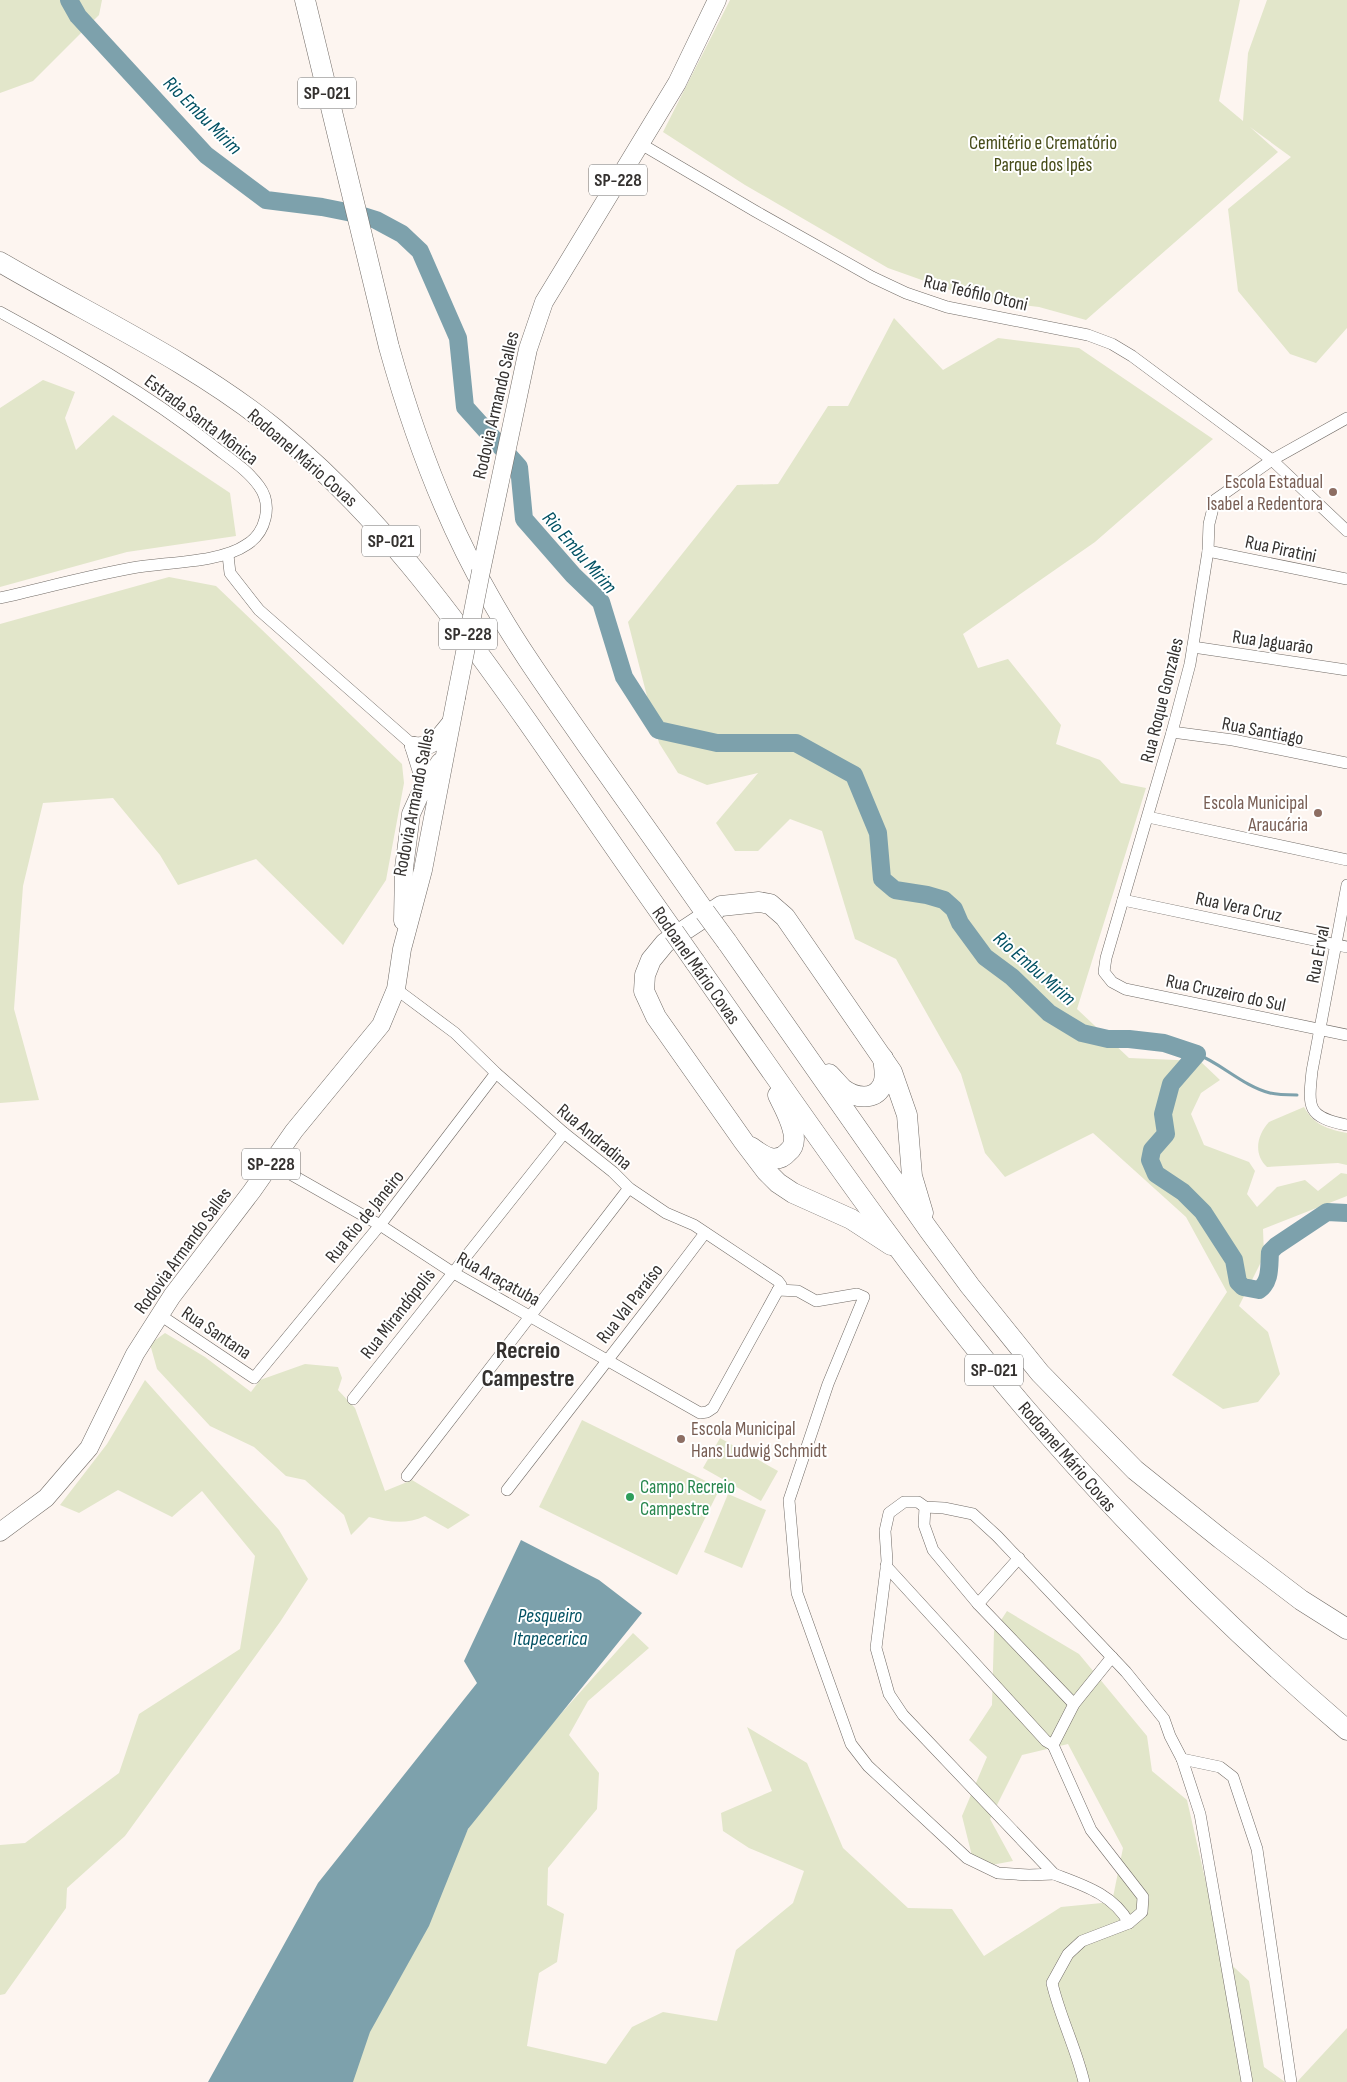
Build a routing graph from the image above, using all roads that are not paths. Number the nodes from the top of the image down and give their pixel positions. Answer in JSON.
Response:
{"nodes":[{"id":1,"x":305,"y":0,"type":"edge"},
{"id":2,"x":717,"y":0,"type":"edge"},
{"id":3,"x":641,"y":144,"type":"junction"},
{"id":4,"x":0,"y":262,"type":"edge"},
{"id":5,"x":0,"y":312,"type":"edge"},
{"id":6,"x":1347,"y":418,"type":"edge"},
{"id":7,"x":1272,"y":460,"type":"junction"},
{"id":8,"x":1347,"y":531,"type":"edge"},
{"id":9,"x":1208,"y":551,"type":"junction"},
{"id":10,"x":228,"y":555,"type":"junction"},
{"id":11,"x":1347,"y":580,"type":"edge"},
{"id":12,"x":0,"y":598,"type":"edge"},
{"id":13,"x":1194,"y":647,"type":"junction"},
{"id":14,"x":1347,"y":670,"type":"edge"},
{"id":15,"x":450,"y":724,"type":"junction"},
{"id":16,"x":1172,"y":732,"type":"junction"},
{"id":17,"x":446,"y":751,"type":"junction"},
{"id":18,"x":425,"y":764,"type":"junction"},
{"id":19,"x":1347,"y":764,"type":"edge"},
{"id":20,"x":434,"y":808,"type":"junction"},
{"id":21,"x":1148,"y":817,"type":"junction"},
{"id":22,"x":1347,"y":860,"type":"edge"},
{"id":23,"x":1347,"y":885,"type":"edge"},
{"id":24,"x":1123,"y":900,"type":"junction"},
{"id":25,"x":1342,"y":946,"type":"edge"},
{"id":26,"x":402,"y":949,"type":"junction"},
{"id":27,"x":1104,"y":972,"type":"joint"},
{"id":28,"x":396,"y":989,"type":"junction"},
{"id":29,"x":1320,"y":1030,"type":"junction"},
{"id":30,"x":1347,"y":1035,"type":"edge"},
{"id":31,"x":795,"y":1040,"type":"junction"},
{"id":32,"x":758,"y":1052,"type":"junction"},
{"id":33,"x":882,"y":1056,"type":"junction"},
{"id":34,"x":496,"y":1073,"type":"junction"},
{"id":35,"x":1347,"y":1125,"type":"edge"},
{"id":36,"x":564,"y":1133,"type":"junction"},
{"id":37,"x":744,"y":1142,"type":"junction"},
{"id":38,"x":271,"y":1163,"type":"junction"},
{"id":39,"x":629,"y":1188,"type":"junction"},
{"id":40,"x":380,"y":1225,"type":"junction"},
{"id":41,"x":928,"y":1229,"type":"junction"},
{"id":42,"x":705,"y":1233,"type":"junction"},
{"id":43,"x":902,"y":1252,"type":"junction"},
{"id":44,"x":452,"y":1272,"type":"junction"},
{"id":45,"x":778,"y":1290,"type":"junction"},
{"id":46,"x":160,"y":1315,"type":"junction"},
{"id":47,"x":530,"y":1316,"type":"junction"},
{"id":48,"x":607,"y":1359,"type":"junction"},
{"id":49,"x":254,"y":1378,"type":"joint"},
{"id":50,"x":353,"y":1399,"type":"dead end"},
{"id":51,"x":407,"y":1476,"type":"dead end"},
{"id":52,"x":507,"y":1490,"type":"dead end"},
{"id":53,"x":925,"y":1507,"type":"junction"},
{"id":54,"x":0,"y":1532,"type":"edge"},
{"id":55,"x":1019,"y":1558,"type":"junction"},
{"id":56,"x":886,"y":1566,"type":"junction"},
{"id":57,"x":978,"y":1604,"type":"junction"},
{"id":58,"x":1347,"y":1629,"type":"edge"},
{"id":59,"x":1112,"y":1657,"type":"junction"},
{"id":60,"x":1074,"y":1704,"type":"junction"},
{"id":61,"x":1347,"y":1730,"type":"edge"},
{"id":62,"x":1053,"y":1745,"type":"junction"},
{"id":63,"x":1182,"y":1759,"type":"junction"},
{"id":64,"x":1054,"y":1874,"type":"junction"},
{"id":65,"x":1129,"y":1923,"type":"junction"},
{"id":66,"x":1084,"y":2082,"type":"edge"},
{"id":67,"x":1247,"y":2082,"type":"edge"},
{"id":68,"x":1291,"y":2082,"type":"edge"}],
"edges":[{"from":1,"to":31,"type":"highway","name":"Rodoanel Mário Covas","number":"SP-021","bridge":true},
{"from":2,"to":3,"type":"main road","name":"Rodovia Armando Salles","number":"SP-228"},
{"from":3,"to":7,"type":"street","name":"Rua Teófilo Otoni"},
{"from":3,"to":15,"type":"main road","name":"Rodovia Armando Salles","number":"SP-228","bridge":true},
{"from":4,"to":32,"type":"highway","name":"Rodoanel Mário Covas","number":"SP-021","bridge":true},
{"from":5,"to":10,"type":"street","name":"Estrada Santa Mônica"},
{"from":6,"to":7,"type":"street","name":"Rua Roque Gonzales"},
{"from":7,"to":8,"type":"street","name":"Rua Teófilo Otoni"},
{"from":7,"to":9,"type":"street","name":"Rua Roque Gonzales"},
{"from":9,"to":11,"type":"street","name":"Rua Piratini"},
{"from":9,"to":13,"type":"street","name":"Rua Roque Gonzales"},
{"from":10,"to":12,"type":"street","name":"Estrada Santa Mônica"},
{"from":10,"to":18,"type":"street"},
{"from":13,"to":14,"type":"street","name":"Rua Jaguarão"},
{"from":13,"to":16,"type":"street","name":"Rua Roque Gonzales"},
{"from":15,"to":17,"type":"main road","name":"Rodovia Armando Salles","number":"SP-228"},
{"from":15,"to":18,"type":"main road"},
{"from":16,"to":19,"type":"street","name":"Rua Santiago"},
{"from":16,"to":21,"type":"street","name":"Rua Roque Gonzales"},
{"from":17,"to":18,"type":"main road"},
{"from":17,"to":20,"type":"main road","name":"Rodovia Armando Salles","number":"SP-228"},
{"from":18,"to":20,"type":"main road"},
{"from":18,"to":26,"type":"main road"},
{"from":20,"to":26,"type":"main road","name":"Rodovia Armando Salles","number":"SP-228"},
{"from":21,"to":22,"type":"street"},
{"from":21,"to":24,"type":"street","name":"Rua Roque Gonzales"},
{"from":23,"to":25,"type":"street","name":"Rua Erval"},
{"from":24,"to":25,"type":"street","name":"Rua Vera Cruz"},
{"from":24,"to":27,"type":"street","name":"Rua Roque Gonzales"},
{"from":25,"to":29,"type":"street","name":"Rua Erval"},
{"from":26,"to":28,"type":"main road","name":"Rodovia Armando Salles","number":"SP-228"},
{"from":27,"to":29,"type":"street","name":"Rua Cruzeiro do Sul"},
{"from":28,"to":34,"type":"street","name":"Rua Andradina"},
{"from":28,"to":38,"type":"main road","name":"Rodovia Armando Salles","number":"SP-228"},
{"from":29,"to":30,"type":"street","name":"Rua Cruzeiro do Sul"},
{"from":29,"to":35,"type":"street","name":"Rua Erval"},
{"from":31,"to":33,"type":"highway"},
{"from":31,"to":41,"type":"highway","name":"Rodoanel Mário Covas","number":"SP-021"},
{"from":32,"to":37,"type":"highway"},
{"from":32,"to":43,"type":"highway","name":"Rodoanel Mário Covas","number":"SP-021"},
{"from":33,"to":37,"type":"highway"},
{"from":33,"to":41,"type":"highway"},
{"from":34,"to":36,"type":"street","name":"Rua Andradina"},
{"from":34,"to":40,"type":"street","name":"Rua Rio de Janeiro"},
{"from":36,"to":39,"type":"street","name":"Rua Andradina"},
{"from":36,"to":44,"type":"street","name":"Rua Mirandópolis"},
{"from":37,"to":43,"type":"highway"},
{"from":38,"to":40,"type":"street","name":"Rua Araçatuba"},
{"from":38,"to":46,"type":"main road","name":"Rodovia Armando Salles","number":"SP-228"},
{"from":39,"to":42,"type":"street","name":"Rua Andradina"},
{"from":39,"to":47,"type":"street"},
{"from":40,"to":44,"type":"street","name":"Rua Araçatuba"},
{"from":40,"to":49,"type":"street","name":"Rua Rio de Janeiro"},
{"from":41,"to":58,"type":"highway","name":"Rodoanel Mário Covas","number":"SP-021"},
{"from":42,"to":45,"type":"street","name":"Rua Andradina"},
{"from":42,"to":48,"type":"street","name":"Rua Val Paraíso"},
{"from":43,"to":61,"type":"highway","name":"Rodoanel Mário Covas","number":"SP-021"},
{"from":44,"to":47,"type":"street","name":"Rua Araçatuba"},
{"from":44,"to":50,"type":"street","name":"Rua Mirandópolis"},
{"from":45,"to":48,"type":"street","name":"Rua Araçatuba"},
{"from":45,"to":64,"type":"street"},
{"from":46,"to":49,"type":"street","name":"Rua Santana"},
{"from":46,"to":54,"type":"main road","name":"Rodovia Armando Salles","number":"SP-228"},
{"from":47,"to":48,"type":"street","name":"Rua Araçatuba"},
{"from":47,"to":51,"type":"street"},
{"from":48,"to":52,"type":"street","name":"Rua Val Paraíso"},
{"from":53,"to":55,"type":"street"},
{"from":53,"to":56,"type":"street"},
{"from":53,"to":57,"type":"street"},
{"from":55,"to":57,"type":"street"},
{"from":55,"to":59,"type":"street"},
{"from":56,"to":62,"type":"street"},
{"from":56,"to":64,"type":"street"},
{"from":57,"to":60,"type":"street"},
{"from":59,"to":60,"type":"street"},
{"from":59,"to":63,"type":"street"},
{"from":60,"to":62,"type":"street"},
{"from":62,"to":65,"type":"street"},
{"from":63,"to":67,"type":"street"},
{"from":63,"to":68,"type":"street"},
{"from":64,"to":65,"type":"street"},
{"from":65,"to":66,"type":"street"}]}
